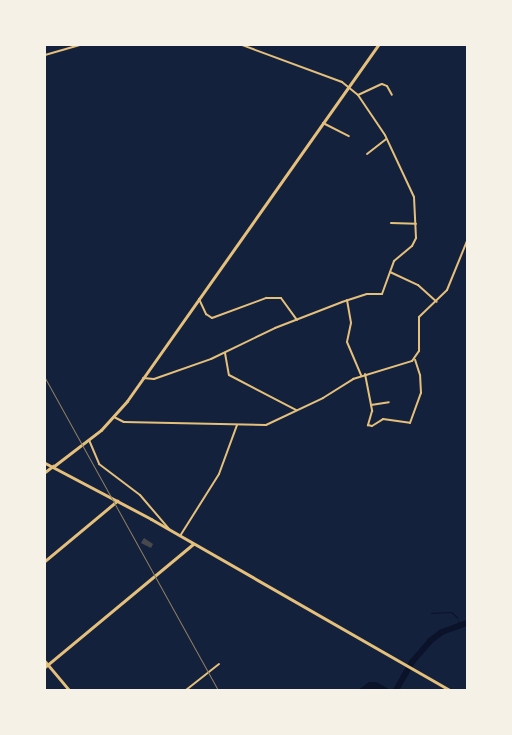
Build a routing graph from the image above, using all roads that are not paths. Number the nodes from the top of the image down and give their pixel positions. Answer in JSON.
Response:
{"nodes":[{"id":1,"x":80,"y":45,"type":"edge"},
{"id":2,"x":242,"y":45,"type":"edge"},
{"id":3,"x":378,"y":45,"type":"edge"},
{"id":4,"x":45,"y":55,"type":"edge"},
{"id":5,"x":349,"y":86,"type":"junction"},
{"id":6,"x":358,"y":95,"type":"junction"},
{"id":7,"x":392,"y":95,"type":"dead end"},
{"id":8,"x":323,"y":122,"type":"junction"},
{"id":9,"x":349,"y":136,"type":"dead end"},
{"id":10,"x":386,"y":139,"type":"junction"},
{"id":11,"x":367,"y":154,"type":"dead end"},
{"id":12,"x":391,"y":223,"type":"dead end"},
{"id":13,"x":416,"y":224,"type":"junction"},
{"id":14,"x":467,"y":242,"type":"edge"},
{"id":15,"x":390,"y":272,"type":"junction"},
{"id":16,"x":199,"y":299,"type":"junction"},
{"id":17,"x":347,"y":300,"type":"junction"},
{"id":18,"x":437,"y":302,"type":"junction"},
{"id":19,"x":297,"y":320,"type":"junction"},
{"id":20,"x":225,"y":352,"type":"junction"},
{"id":21,"x":415,"y":360,"type":"junction"},
{"id":22,"x":365,"y":374,"type":"junction"},
{"id":23,"x":361,"y":375,"type":"junction"},
{"id":24,"x":143,"y":378,"type":"junction"},
{"id":25,"x":389,"y":402,"type":"dead end"},
{"id":26,"x":371,"y":405,"type":"junction"},
{"id":27,"x":296,"y":411,"type":"junction"},
{"id":28,"x":114,"y":417,"type":"junction"},
{"id":29,"x":237,"y":424,"type":"junction"},
{"id":30,"x":89,"y":440,"type":"junction"},
{"id":31,"x":45,"y":462,"type":"edge"},
{"id":32,"x":54,"y":466,"type":"junction"},
{"id":33,"x":45,"y":472,"type":"edge"},
{"id":34,"x":118,"y":500,"type":"junction"},
{"id":35,"x":170,"y":530,"type":"junction"},
{"id":36,"x":180,"y":536,"type":"junction"},
{"id":37,"x":193,"y":544,"type":"junction"},
{"id":38,"x":45,"y":561,"type":"edge"},
{"id":39,"x":45,"y":661,"type":"edge"},
{"id":40,"x":219,"y":664,"type":"dead end"},
{"id":41,"x":46,"y":666,"type":"edge"},
{"id":42,"x":69,"y":690,"type":"edge"},
{"id":43,"x":186,"y":690,"type":"edge"},
{"id":44,"x":450,"y":690,"type":"edge"}],
"edges":[{"from":1,"to":4,"type":"street"},
{"from":2,"to":5,"type":"street"},
{"from":3,"to":5,"type":"main road"},
{"from":5,"to":6,"type":"street"},
{"from":5,"to":8,"type":"main road"},
{"from":6,"to":7,"type":"street"},
{"from":6,"to":10,"type":"street"},
{"from":8,"to":9,"type":"street"},
{"from":8,"to":16,"type":"main road"},
{"from":10,"to":11,"type":"street"},
{"from":10,"to":13,"type":"street"},
{"from":12,"to":13,"type":"street"},
{"from":13,"to":15,"type":"street"},
{"from":14,"to":18,"type":"street"},
{"from":15,"to":17,"type":"street"},
{"from":15,"to":18,"type":"street"},
{"from":16,"to":19,"type":"street"},
{"from":16,"to":24,"type":"main road"},
{"from":17,"to":19,"type":"street"},
{"from":17,"to":23,"type":"street"},
{"from":18,"to":21,"type":"street"},
{"from":19,"to":20,"type":"street"},
{"from":20,"to":24,"type":"street"},
{"from":20,"to":27,"type":"street"},
{"from":21,"to":22,"type":"street"},
{"from":21,"to":26,"type":"street"},
{"from":22,"to":23,"type":"street"},
{"from":22,"to":26,"type":"street"},
{"from":23,"to":27,"type":"street"},
{"from":24,"to":28,"type":"main road"},
{"from":25,"to":26,"type":"street"},
{"from":27,"to":29,"type":"street"},
{"from":28,"to":29,"type":"street"},
{"from":28,"to":30,"type":"main road"},
{"from":29,"to":36,"type":"street"},
{"from":30,"to":32,"type":"main road"},
{"from":30,"to":35,"type":"street"},
{"from":31,"to":32,"type":"main road"},
{"from":32,"to":33,"type":"street"},
{"from":32,"to":34,"type":"main road"},
{"from":34,"to":35,"type":"main road"},
{"from":34,"to":38,"type":"street"},
{"from":35,"to":36,"type":"main road"},
{"from":36,"to":37,"type":"main road"},
{"from":37,"to":41,"type":"street"},
{"from":37,"to":44,"type":"main road"},
{"from":39,"to":41,"type":"street"},
{"from":40,"to":43,"type":"street"},
{"from":41,"to":42,"type":"street"}]}
